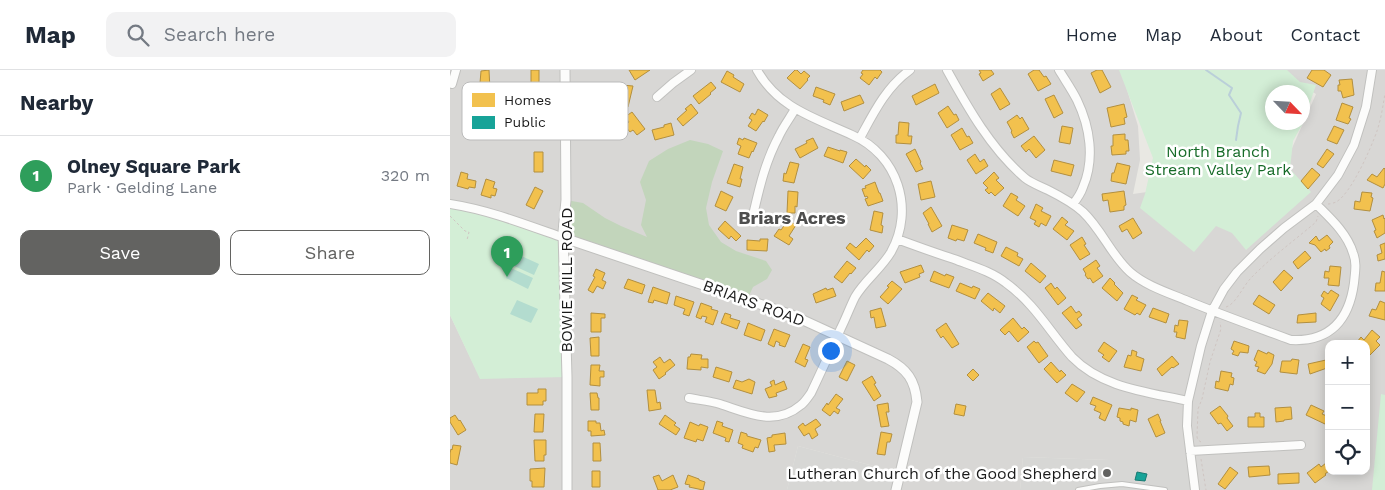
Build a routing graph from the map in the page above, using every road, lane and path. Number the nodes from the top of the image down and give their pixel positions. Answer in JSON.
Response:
{"nodes":[{"id":1,"x":456,"y":70,"type":"edge"},
{"id":2,"x":691,"y":70,"type":"edge"},
{"id":3,"x":757,"y":70,"type":"edge"},
{"id":4,"x":910,"y":70,"type":"edge"},
{"id":5,"x":947,"y":70,"type":"edge"},
{"id":6,"x":1059,"y":70,"type":"edge"},
{"id":7,"x":1372,"y":70,"type":"edge"},
{"id":8,"x":452,"y":84,"type":"dead end"},
{"id":9,"x":1385,"y":93,"type":"edge"},
{"id":10,"x":657,"y":97,"type":"dead end"},
{"id":11,"x":795,"y":109,"type":"junction"},
{"id":12,"x":860,"y":138,"type":"junction"},
{"id":13,"x":566,"y":140,"type":"edge"},
{"id":14,"x":450,"y":204,"type":"edge"},
{"id":15,"x":1074,"y":204,"type":"junction"},
{"id":16,"x":1319,"y":207,"type":"junction"},
{"id":17,"x":754,"y":211,"type":"dead end"},
{"id":18,"x":450,"y":216,"type":"edge"},
{"id":19,"x":564,"y":238,"type":"junction"},
{"id":20,"x":896,"y":239,"type":"junction"},
{"id":21,"x":467,"y":240,"type":"dead end"},
{"id":22,"x":1212,"y":311,"type":"junction"},
{"id":23,"x":1222,"y":314,"type":"junction"},
{"id":24,"x":838,"y":335,"type":"junction"},
{"id":25,"x":689,"y":398,"type":"dead end"},
{"id":26,"x":1188,"y":401,"type":"junction"},
{"id":27,"x":1301,"y":445,"type":"dead end"},
{"id":28,"x":1190,"y":451,"type":"junction"},
{"id":29,"x":1201,"y":451,"type":"junction"},
{"id":30,"x":1108,"y":488,"type":"edge"},
{"id":31,"x":567,"y":490,"type":"edge"},
{"id":32,"x":896,"y":490,"type":"edge"},
{"id":33,"x":1078,"y":490,"type":"edge"},
{"id":34,"x":1165,"y":490,"type":"edge"},
{"id":35,"x":1191,"y":490,"type":"edge"},
{"id":36,"x":1195,"y":490,"type":"edge"},
{"id":37,"x":1206,"y":490,"type":"edge"}],
"edges":[{"from":1,"to":8,"type":"street"},
{"from":2,"to":10,"type":"street"},
{"from":3,"to":11,"type":"street"},
{"from":4,"to":12,"type":"street"},
{"from":5,"to":15,"type":"street"},
{"from":6,"to":15,"type":"street"},
{"from":7,"to":16,"type":"street"},
{"from":9,"to":16,"type":"path"},
{"from":11,"to":12,"type":"street"},
{"from":11,"to":17,"type":"street"},
{"from":12,"to":20,"type":"street"},
{"from":13,"to":19,"type":"street","name":"BOWIE MILL ROAD"},
{"from":14,"to":19,"type":"street"},
{"from":15,"to":22,"type":"street"},
{"from":16,"to":22,"type":"street"},
{"from":16,"to":23,"type":"path"},
{"from":16,"to":23,"type":"street"},
{"from":18,"to":21,"type":"path"},
{"from":19,"to":24,"type":"street","name":"BRIARS ROAD"},
{"from":19,"to":31,"type":"street","name":"BOWIE MILL ROAD"},
{"from":20,"to":24,"type":"street"},
{"from":20,"to":26,"type":"street"},
{"from":22,"to":23,"type":"street"},
{"from":22,"to":26,"type":"street"},
{"from":23,"to":29,"type":"path"},
{"from":24,"to":25,"type":"street"},
{"from":24,"to":32,"type":"street","name":"BRIARS ROAD"},
{"from":26,"to":28,"type":"street"},
{"from":27,"to":29,"type":"street"},
{"from":28,"to":29,"type":"street"},
{"from":28,"to":36,"type":"street"},
{"from":29,"to":37,"type":"path"},
{"from":30,"to":33,"type":"lane"},
{"from":30,"to":34,"type":"lane"},
{"from":35,"to":36,"type":"lane"}]}
